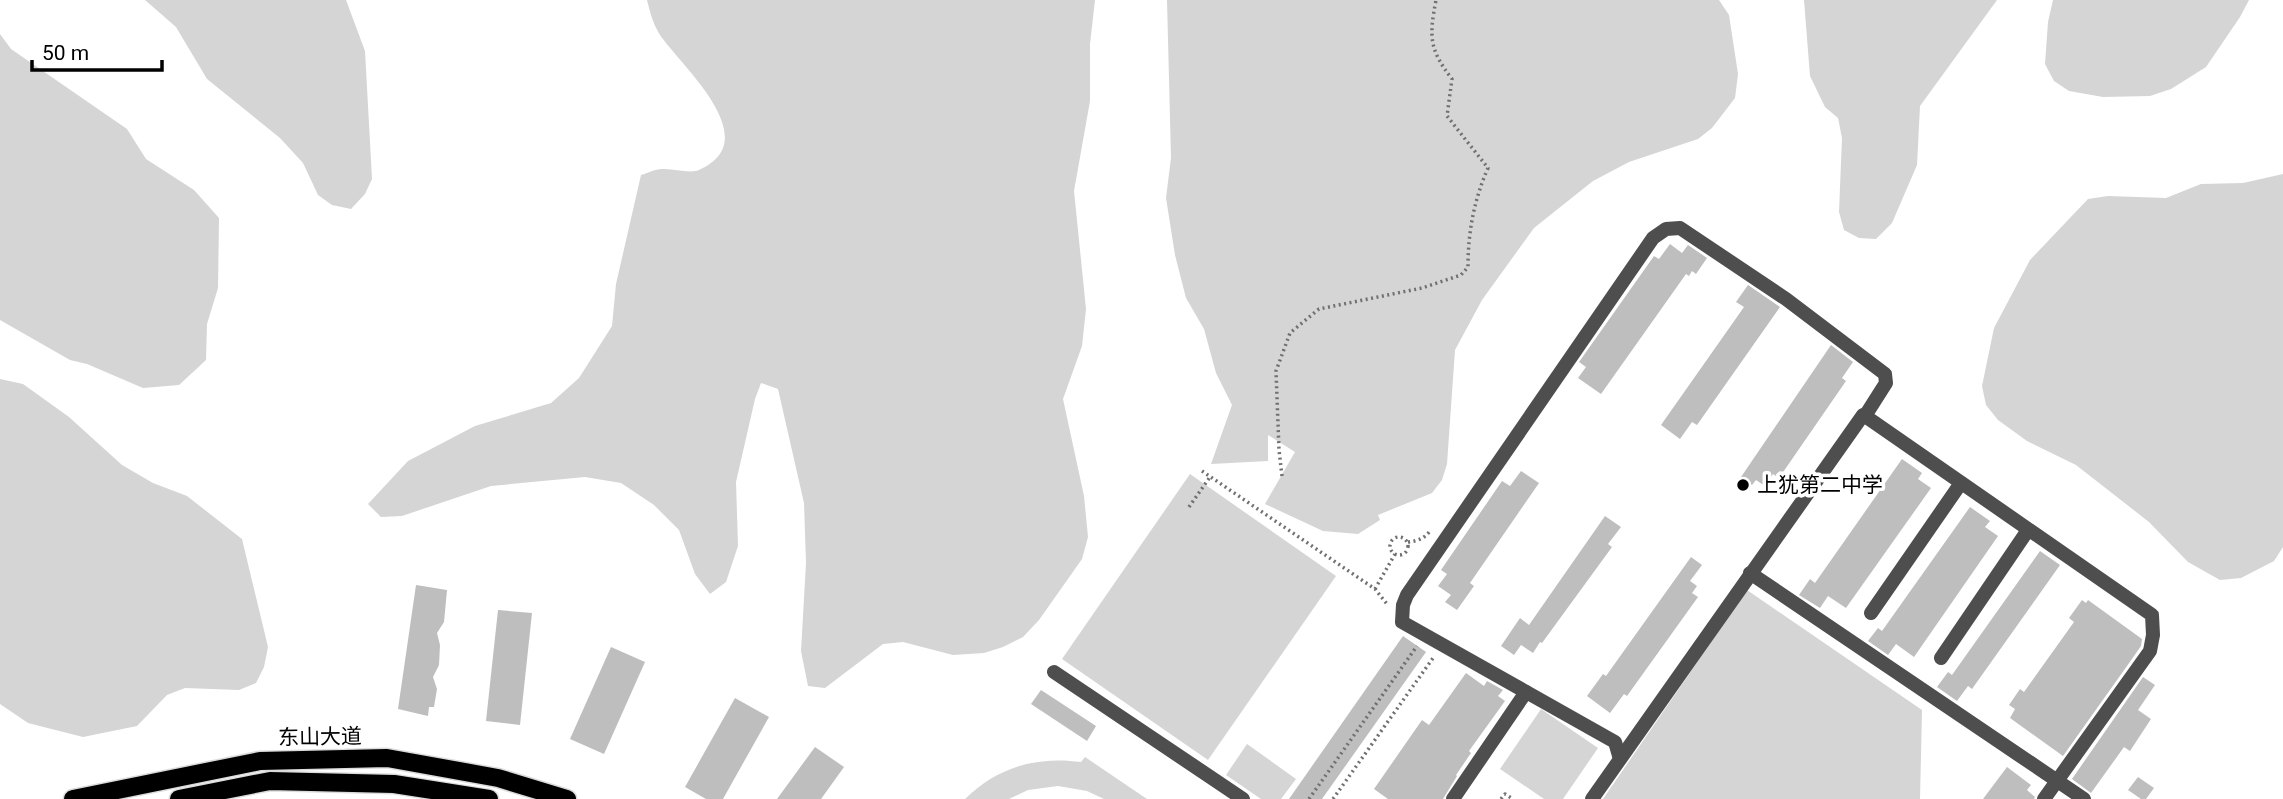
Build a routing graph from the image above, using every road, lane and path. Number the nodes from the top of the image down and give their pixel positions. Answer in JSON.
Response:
{"nodes":[{"id":1,"x":1436,"y":0,"type":"edge"},
{"id":2,"x":1865,"y":416,"type":"junction"},
{"id":3,"x":1202,"y":471,"type":"dead end"},
{"id":4,"x":1282,"y":476,"type":"dead end"},
{"id":5,"x":1210,"y":477,"type":"junction"},
{"id":6,"x":1961,"y":483,"type":"junction"},
{"id":7,"x":1189,"y":507,"type":"dead end"},
{"id":8,"x":1433,"y":527,"type":"dead end"},
{"id":9,"x":2028,"y":530,"type":"junction"},
{"id":10,"x":1408,"y":542,"type":"junction"},
{"id":11,"x":1395,"y":554,"type":"junction"},
{"id":12,"x":1750,"y":573,"type":"junction"},
{"id":13,"x":1375,"y":589,"type":"junction"},
{"id":14,"x":1871,"y":613,"type":"dead end"},
{"id":15,"x":1402,"y":622,"type":"junction"},
{"id":16,"x":1423,"y":637,"type":"dead end"},
{"id":17,"x":1440,"y":648,"type":"dead end"},
{"id":18,"x":1941,"y":658,"type":"dead end"},
{"id":19,"x":1054,"y":673,"type":"dead end"},
{"id":20,"x":1526,"y":692,"type":"junction"},
{"id":21,"x":1620,"y":759,"type":"junction"},
{"id":22,"x":2057,"y":781,"type":"junction"},
{"id":23,"x":73,"y":799,"type":"edge"},
{"id":24,"x":179,"y":799,"type":"edge"},
{"id":25,"x":489,"y":799,"type":"edge"},
{"id":26,"x":566,"y":799,"type":"edge"},
{"id":27,"x":1243,"y":799,"type":"edge"},
{"id":28,"x":1309,"y":799,"type":"edge"},
{"id":29,"x":1334,"y":799,"type":"edge"},
{"id":30,"x":1453,"y":799,"type":"edge"},
{"id":31,"x":1501,"y":799,"type":"edge"},
{"id":32,"x":1513,"y":799,"type":"edge"},
{"id":33,"x":1592,"y":799,"type":"edge"},
{"id":34,"x":2044,"y":799,"type":"edge"},
{"id":35,"x":2084,"y":799,"type":"edge"}],
"edges":[{"from":1,"to":4,"type":"path"},
{"from":2,"to":6,"type":"street"},
{"from":2,"to":12,"type":"street"},
{"from":2,"to":15,"type":"street"},
{"from":3,"to":5,"type":"path"},
{"from":5,"to":7,"type":"path"},
{"from":5,"to":13,"type":"path"},
{"from":6,"to":9,"type":"street"},
{"from":6,"to":14,"type":"street"},
{"from":8,"to":10,"type":"path"},
{"from":9,"to":18,"type":"street"},
{"from":9,"to":22,"type":"street"},
{"from":10,"to":11,"type":"path"},
{"from":10,"to":11,"type":"path"},
{"from":11,"to":13,"type":"path"},
{"from":12,"to":21,"type":"street"},
{"from":12,"to":22,"type":"street"},
{"from":13,"to":15,"type":"path"},
{"from":15,"to":20,"type":"street"},
{"from":16,"to":28,"type":"path"},
{"from":17,"to":29,"type":"path"},
{"from":19,"to":27,"type":"street"},
{"from":20,"to":21,"type":"street"},
{"from":20,"to":30,"type":"street"},
{"from":21,"to":33,"type":"street"},
{"from":22,"to":34,"type":"street"},
{"from":22,"to":35,"type":"street"},
{"from":23,"to":26,"type":"main road","name":"东山大道"},
{"from":24,"to":25,"type":"main road","name":"东山大道"},
{"from":31,"to":32,"type":"path"}]}
